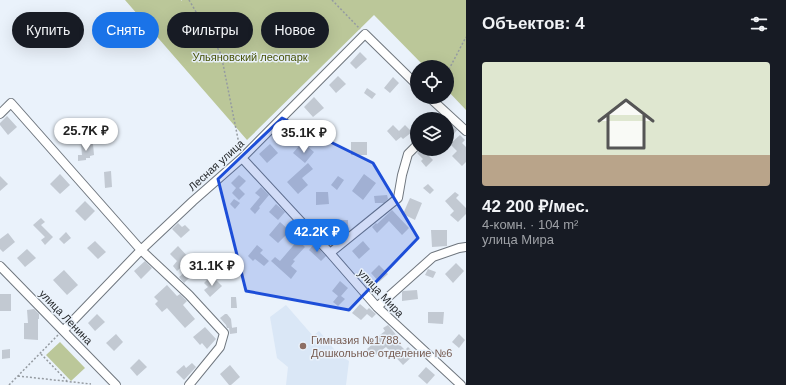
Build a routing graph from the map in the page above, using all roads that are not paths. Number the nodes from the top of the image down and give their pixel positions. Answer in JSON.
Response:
{"nodes":[{"id":1,"x":410,"y":78,"type":"edge"},
{"id":2,"x":435,"y":104,"type":"edge"},
{"id":3,"x":442,"y":112,"type":"edge"},
{"id":4,"x":0,"y":114,"type":"edge"},
{"id":5,"x":454,"y":123,"type":"edge"},
{"id":6,"x":466,"y":131,"type":"edge"},
{"id":7,"x":410,"y":152,"type":"edge"},
{"id":8,"x":242,"y":158,"type":"junction"},
{"id":9,"x":466,"y":247,"type":"edge"},
{"id":10,"x":141,"y":250,"type":"junction"},
{"id":11,"x":330,"y":253,"type":"junction"},
{"id":12,"x":0,"y":266,"type":"edge"},
{"id":13,"x":377,"y":307,"type":"junction"},
{"id":14,"x":64,"y":330,"type":"junction"},
{"id":15,"x":116,"y":385,"type":"edge"},
{"id":16,"x":189,"y":385,"type":"edge"},
{"id":17,"x":460,"y":385,"type":"edge"}],
"edges":[{"from":1,"to":8,"type":"street","name":"Лесная улица"},
{"from":2,"to":3,"type":"street"},
{"from":4,"to":10,"type":"street"},
{"from":5,"to":6,"type":"street"},
{"from":7,"to":11,"type":"street"},
{"from":8,"to":10,"type":"street","name":"Лесная улица"},
{"from":8,"to":11,"type":"street","name":"улица Мира"},
{"from":9,"to":13,"type":"street"},
{"from":10,"to":14,"type":"street","name":"Лесная улица"},
{"from":10,"to":16,"type":"street"},
{"from":11,"to":13,"type":"street","name":"улица Мира"},
{"from":12,"to":14,"type":"street","name":"улица Ленина"},
{"from":13,"to":17,"type":"street","name":"улица Мира"},
{"from":14,"to":15,"type":"street","name":"улица Ленина"}]}
